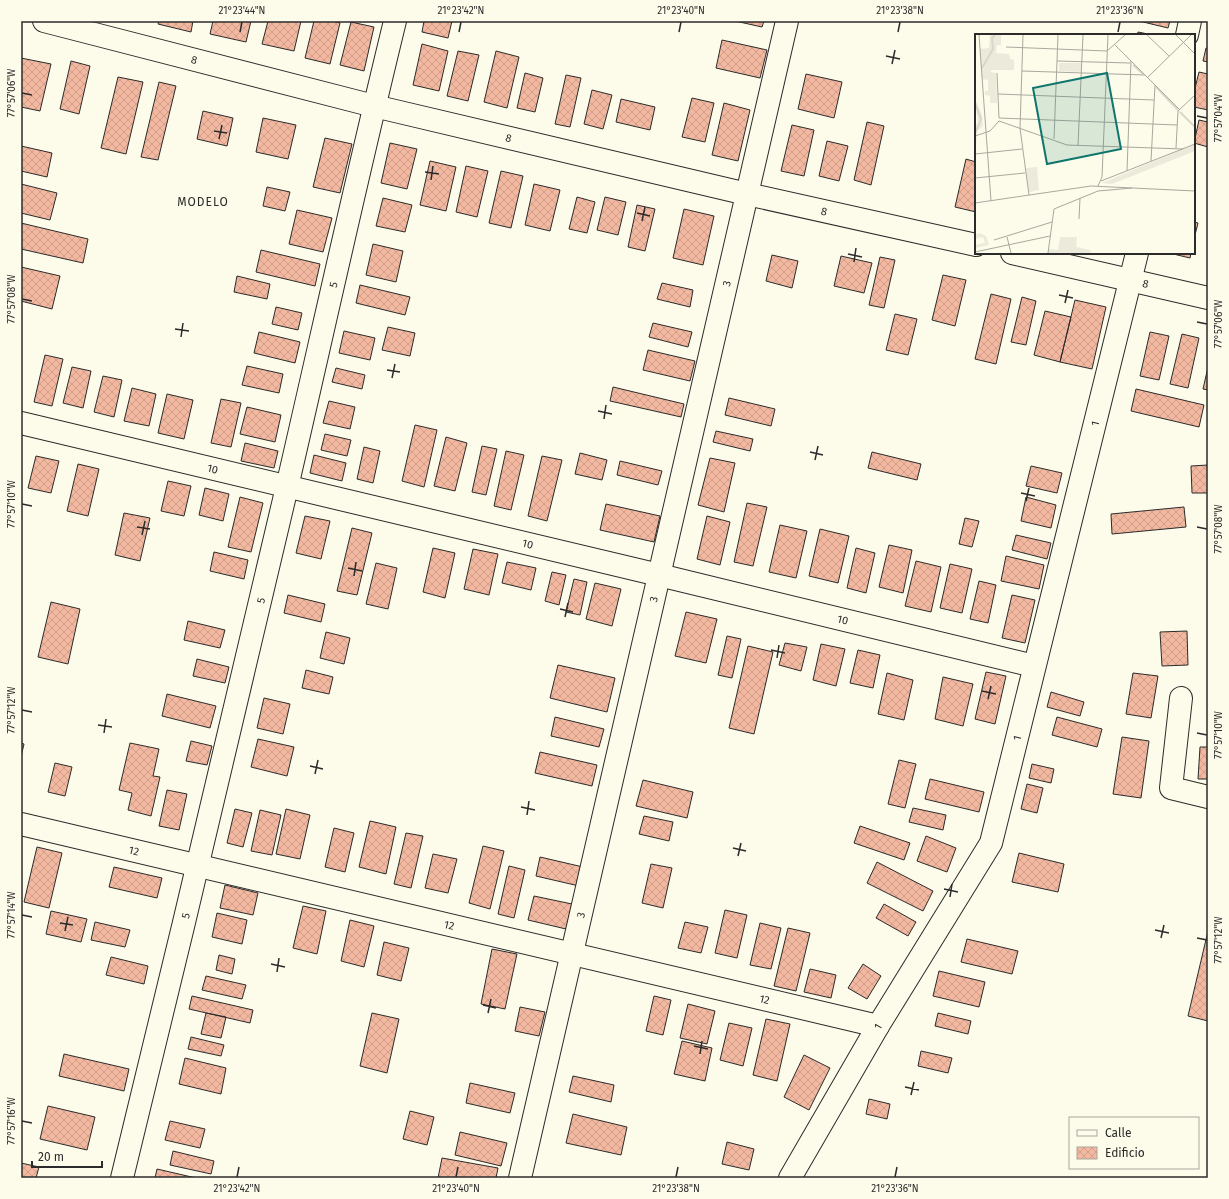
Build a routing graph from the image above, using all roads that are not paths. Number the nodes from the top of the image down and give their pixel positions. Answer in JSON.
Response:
{"nodes":[{"id":1,"x":44,"y":21,"type":"edge"},
{"id":2,"x":395,"y":21,"type":"edge"},
{"id":3,"x":786,"y":21,"type":"edge"},
{"id":4,"x":1190,"y":21,"type":"edge"},
{"id":5,"x":1187,"y":34,"type":"edge"},
{"id":6,"x":374,"y":106,"type":"junction"},
{"id":7,"x":747,"y":194,"type":"junction"},
{"id":8,"x":975,"y":245,"type":"edge"},
{"id":9,"x":1016,"y":254,"type":"edge"},
{"id":10,"x":1137,"y":254,"type":"edge"},
{"id":11,"x":1131,"y":280,"type":"junction"},
{"id":12,"x":1208,"y":298,"type":"edge"},
{"id":13,"x":21,"y":423,"type":"edge"},
{"id":14,"x":287,"y":487,"type":"junction"},
{"id":15,"x":659,"y":575,"type":"junction"},
{"id":16,"x":1034,"y":666,"type":"junction"},
{"id":17,"x":1181,"y":698,"type":"dead end"},
{"id":18,"x":1208,"y":797,"type":"edge"},
{"id":19,"x":21,"y":824,"type":"edge"},
{"id":20,"x":198,"y":866,"type":"junction"},
{"id":21,"x":571,"y":954,"type":"junction"},
{"id":22,"x":878,"y":1026,"type":"junction"},
{"id":23,"x":122,"y":1178,"type":"edge"},
{"id":24,"x":520,"y":1178,"type":"edge"},
{"id":25,"x":790,"y":1178,"type":"edge"}],
"edges":[{"from":1,"to":6,"type":"street","name":"8"},
{"from":2,"to":6,"type":"street","name":"5"},
{"from":3,"to":7,"type":"street","name":"3"},
{"from":4,"to":5,"type":"street"},
{"from":6,"to":7,"type":"street","name":"8"},
{"from":6,"to":14,"type":"street","name":"5"},
{"from":7,"to":8,"type":"street","name":"8"},
{"from":7,"to":15,"type":"street","name":"3"},
{"from":9,"to":11,"type":"street","name":"8"},
{"from":10,"to":11,"type":"street","name":"1"},
{"from":11,"to":12,"type":"street","name":"8"},
{"from":11,"to":16,"type":"street","name":"1"},
{"from":13,"to":14,"type":"street","name":"10"},
{"from":14,"to":15,"type":"street","name":"10"},
{"from":14,"to":20,"type":"street","name":"5"},
{"from":15,"to":16,"type":"street","name":"10"},
{"from":15,"to":21,"type":"street","name":"3"},
{"from":16,"to":22,"type":"street","name":"1"},
{"from":17,"to":18,"type":"street"},
{"from":19,"to":20,"type":"street","name":"12"},
{"from":20,"to":21,"type":"street","name":"12"},
{"from":20,"to":23,"type":"street","name":"5"},
{"from":21,"to":22,"type":"street","name":"12"},
{"from":21,"to":24,"type":"street","name":"3"},
{"from":22,"to":25,"type":"street","name":"1"}]}
